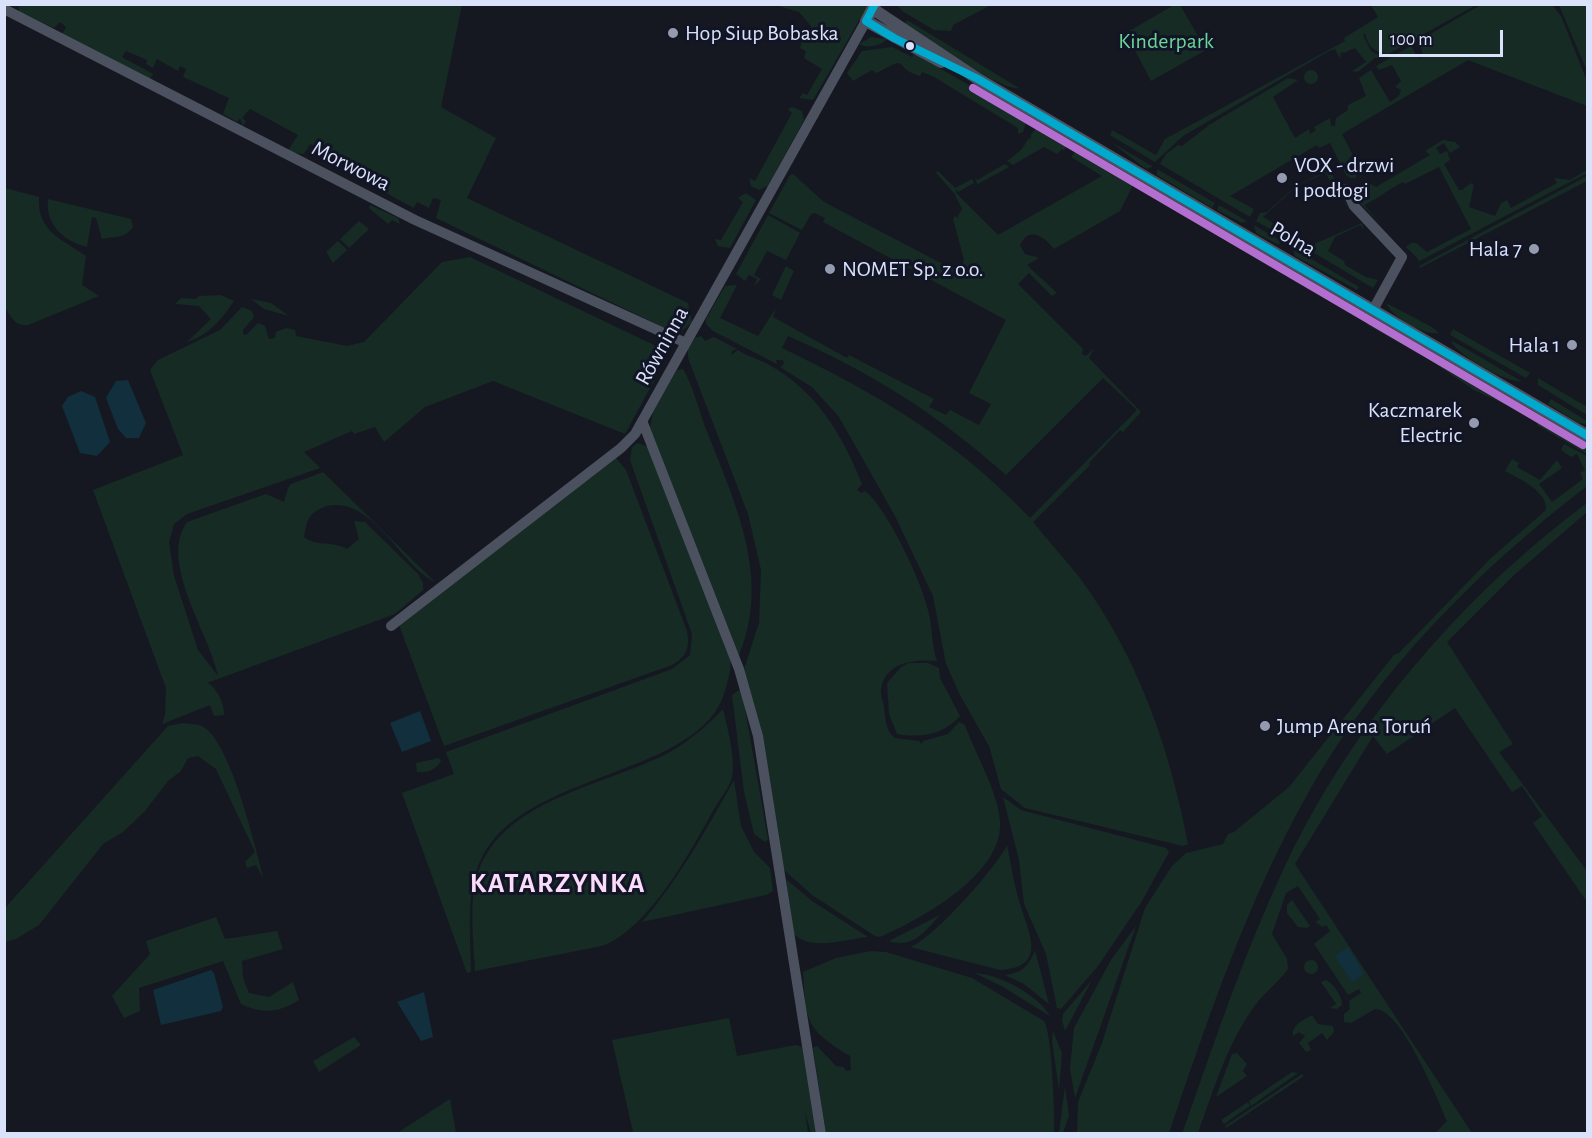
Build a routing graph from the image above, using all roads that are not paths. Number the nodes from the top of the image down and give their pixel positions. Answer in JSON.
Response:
{"nodes":[{"id":1,"x":874,"y":7,"type":"edge"},
{"id":2,"x":4,"y":9,"type":"edge"},
{"id":3,"x":866,"y":21,"type":"junction"},
{"id":4,"x":978,"y":79,"type":"junction"},
{"id":5,"x":1346,"y":189,"type":"dead end"},
{"id":6,"x":1373,"y":310,"type":"junction"},
{"id":7,"x":686,"y":343,"type":"junction"},
{"id":8,"x":643,"y":423,"type":"junction"},
{"id":9,"x":1587,"y":436,"type":"edge"},
{"id":10,"x":391,"y":626,"type":"dead end"},
{"id":11,"x":821,"y":1134,"type":"edge"}],
"edges":[{"from":1,"to":3,"type":"street","name":"Równinna"},
{"from":1,"to":4,"type":"street","name":"Polna"},
{"from":2,"to":7,"type":"street","name":"Morwowa"},
{"from":3,"to":4,"type":"street","name":"Polna"},
{"from":3,"to":7,"type":"street","name":"Równinna"},
{"from":4,"to":6,"type":"street","name":"Polna"},
{"from":5,"to":6,"type":"street"},
{"from":6,"to":9,"type":"street","name":"Polna"},
{"from":7,"to":8,"type":"street","name":"Równinna"},
{"from":8,"to":10,"type":"street","name":"Równinna"},
{"from":8,"to":11,"type":"street"}]}
